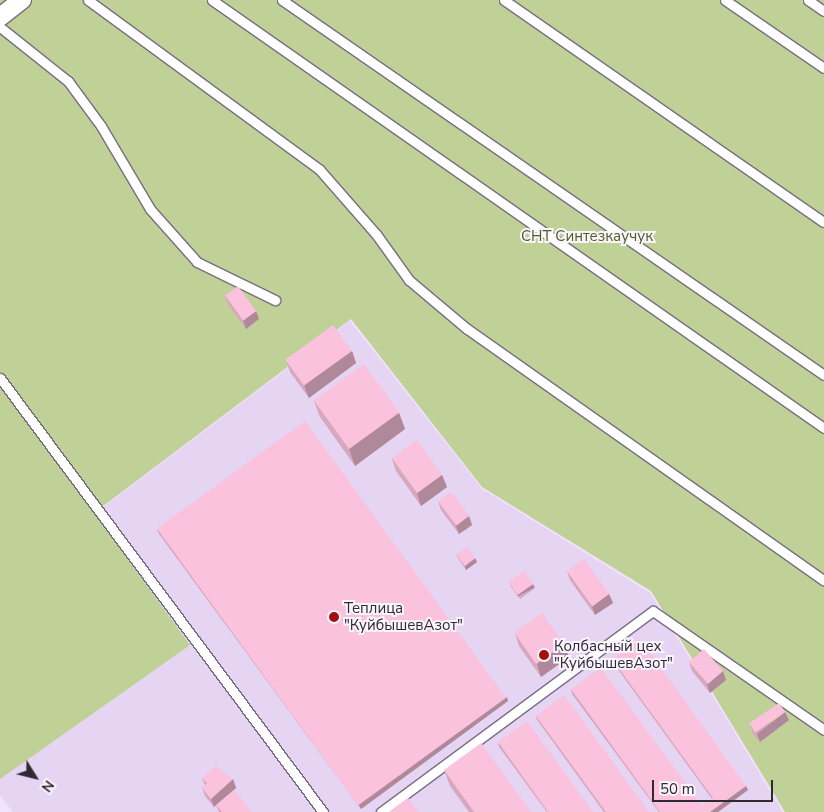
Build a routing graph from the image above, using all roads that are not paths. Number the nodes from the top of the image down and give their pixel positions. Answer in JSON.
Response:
{"nodes":[{"id":1,"x":22,"y":0,"type":"edge"},
{"id":2,"x":88,"y":0,"type":"edge"},
{"id":3,"x":212,"y":0,"type":"edge"},
{"id":4,"x":282,"y":0,"type":"edge"},
{"id":5,"x":504,"y":0,"type":"edge"},
{"id":6,"x":725,"y":0,"type":"edge"},
{"id":7,"x":808,"y":0,"type":"edge"},
{"id":8,"x":824,"y":11,"type":"edge"},
{"id":9,"x":0,"y":17,"type":"edge"},
{"id":10,"x":0,"y":28,"type":"edge"},
{"id":11,"x":824,"y":68,"type":"edge"},
{"id":12,"x":824,"y":222,"type":"edge"},
{"id":13,"x":275,"y":300,"type":"dead end"},
{"id":14,"x":824,"y":375,"type":"edge"},
{"id":15,"x":0,"y":378,"type":"edge"},
{"id":16,"x":824,"y":428,"type":"edge"},
{"id":17,"x":824,"y":581,"type":"edge"},
{"id":18,"x":824,"y":730,"type":"edge"},
{"id":19,"x":323,"y":812,"type":"edge"},
{"id":20,"x":381,"y":812,"type":"edge"}],
"edges":[{"from":1,"to":9,"type":"street"},
{"from":2,"to":17,"type":"lane"},
{"from":3,"to":16,"type":"lane"},
{"from":4,"to":14,"type":"lane"},
{"from":5,"to":12,"type":"lane"},
{"from":6,"to":11,"type":"lane"},
{"from":7,"to":8,"type":"lane"},
{"from":10,"to":13,"type":"lane"},
{"from":15,"to":19,"type":"lane"},
{"from":18,"to":20,"type":"lane"}]}
